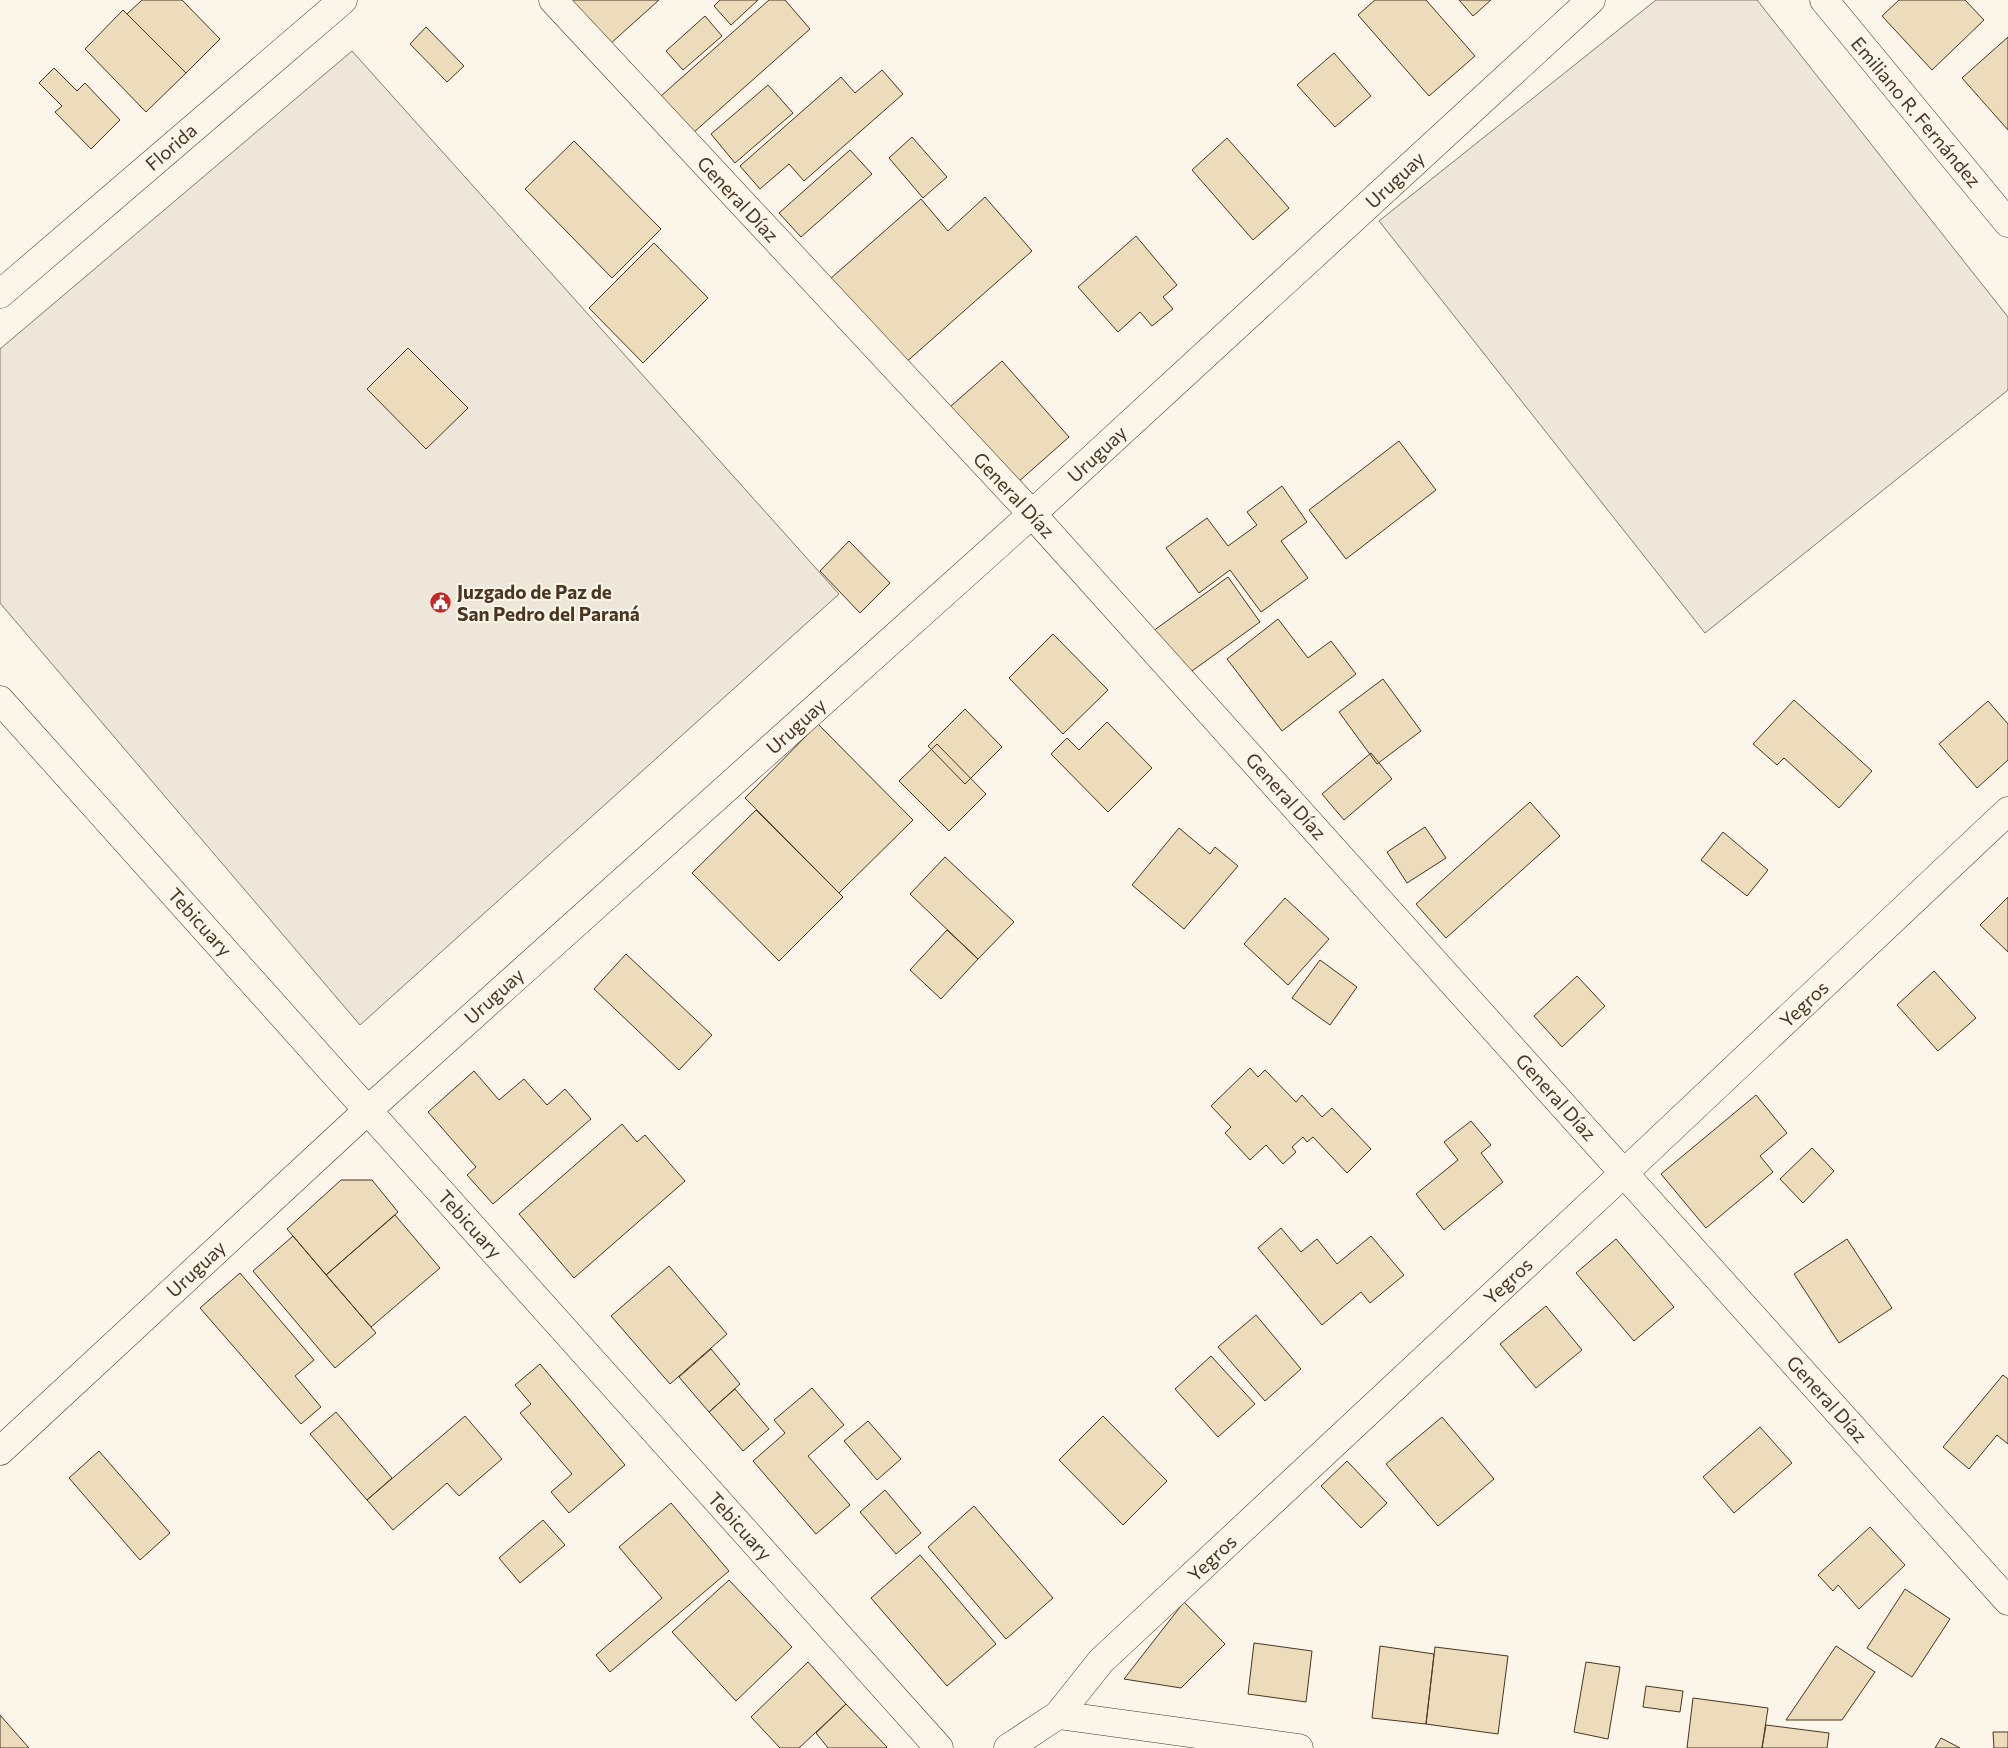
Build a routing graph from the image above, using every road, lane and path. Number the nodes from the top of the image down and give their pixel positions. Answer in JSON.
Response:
{"nodes":[{"id":1,"x":343,"y":0,"type":"edge"},
{"id":2,"x":553,"y":0,"type":"edge"},
{"id":3,"x":1591,"y":0,"type":"edge"},
{"id":4,"x":1824,"y":0,"type":"edge"},
{"id":5,"x":2008,"y":223,"type":"edge"},
{"id":6,"x":0,"y":294,"type":"edge"},
{"id":7,"x":1032,"y":514,"type":"junction"},
{"id":8,"x":0,"y":700,"type":"edge"},
{"id":9,"x":2008,"y":811,"type":"edge"},
{"id":10,"x":368,"y":1110,"type":"junction"},
{"id":11,"x":1624,"y":1173,"type":"junction"},
{"id":12,"x":0,"y":1451,"type":"edge"},
{"id":13,"x":2008,"y":1601,"type":"edge"},
{"id":14,"x":1058,"y":1715,"type":"junction"},
{"id":15,"x":939,"y":1748,"type":"edge"},
{"id":16,"x":1008,"y":1748,"type":"edge"},
{"id":17,"x":1299,"y":1748,"type":"edge"}],
"edges":[{"from":1,"to":6,"type":"street","name":"Florida"},
{"from":2,"to":7,"type":"street","name":"General Díaz"},
{"from":3,"to":7,"type":"street","name":"Uruguay"},
{"from":4,"to":5,"type":"street","name":"Emiliano R. Fernández"},
{"from":7,"to":10,"type":"street","name":"Uruguay"},
{"from":7,"to":11,"type":"street","name":"General Díaz"},
{"from":8,"to":10,"type":"street","name":"Tebicuary"},
{"from":9,"to":11,"type":"street","name":"Yegros"},
{"from":10,"to":12,"type":"street","name":"Uruguay"},
{"from":10,"to":15,"type":"street","name":"Tebicuary"},
{"from":11,"to":13,"type":"street","name":"General Díaz"},
{"from":11,"to":14,"type":"street","name":"Yegros"},
{"from":14,"to":16,"type":"street","name":"Yegros"},
{"from":14,"to":17,"type":"street"}]}
